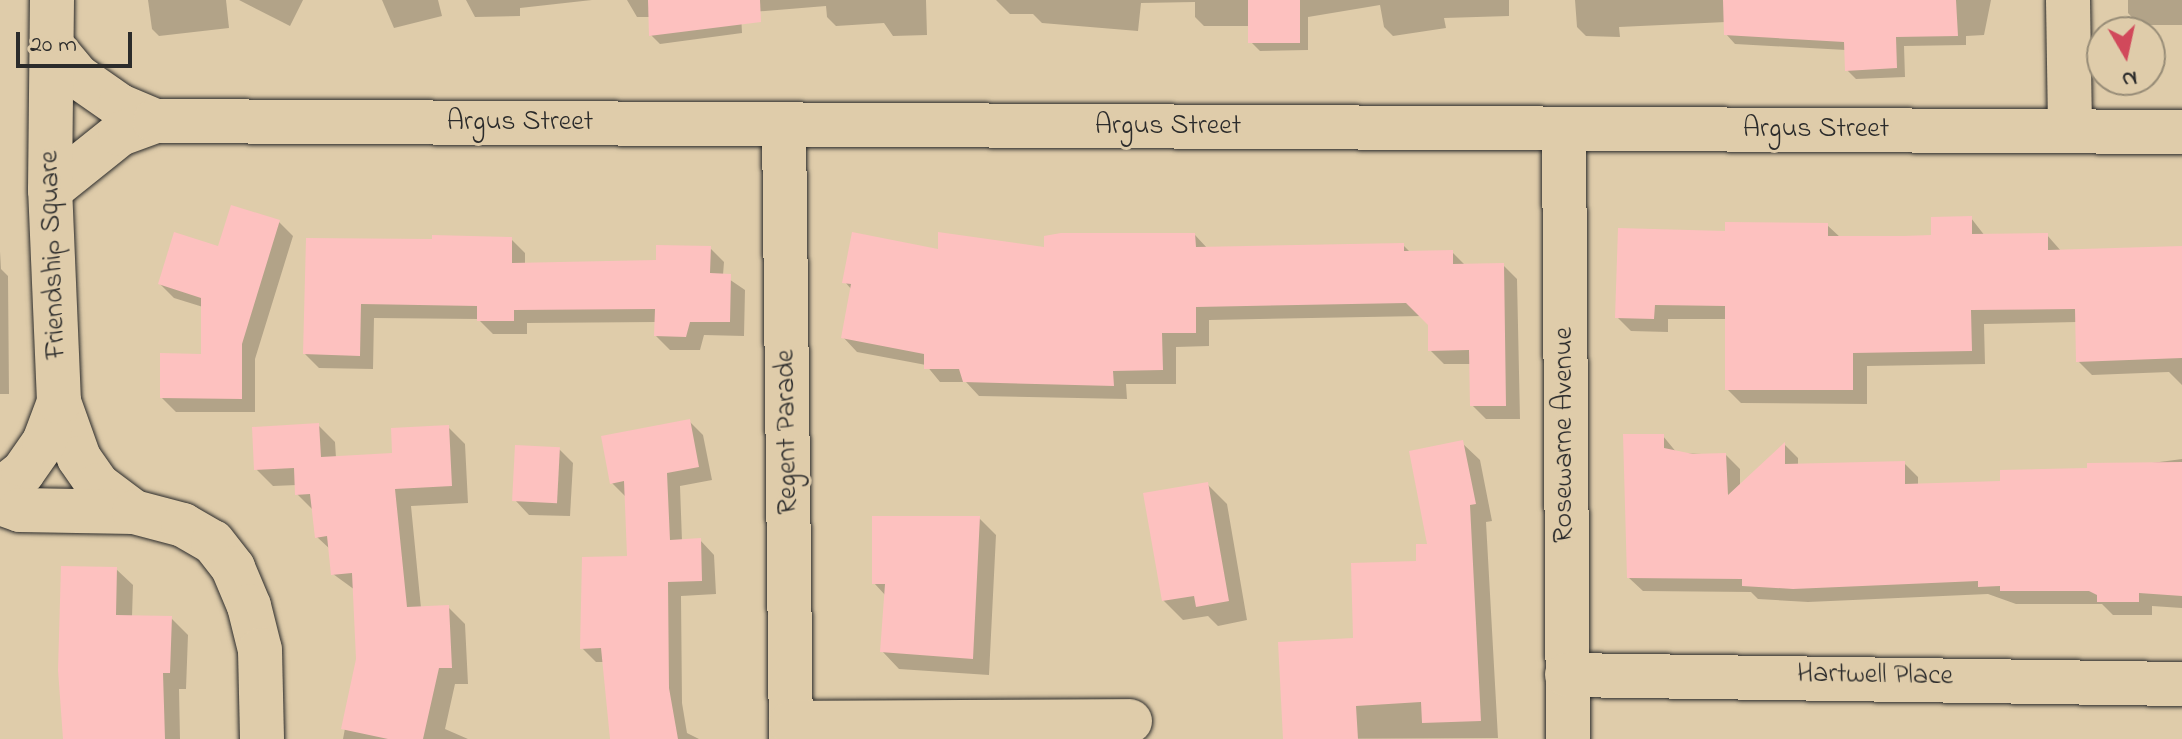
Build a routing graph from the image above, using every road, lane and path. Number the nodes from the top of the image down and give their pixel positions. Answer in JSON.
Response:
{"nodes":[{"id":1,"x":52,"y":0,"type":"edge"},
{"id":2,"x":2068,"y":0,"type":"edge"},
{"id":3,"x":52,"y":46,"type":"junction"},
{"id":4,"x":155,"y":121,"type":"junction"},
{"id":5,"x":784,"y":125,"type":"junction"},
{"id":6,"x":1564,"y":130,"type":"junction"},
{"id":7,"x":2070,"y":130,"type":"junction"},
{"id":8,"x":2182,"y":132,"type":"edge"},
{"id":9,"x":50,"y":190,"type":"junction"},
{"id":10,"x":59,"y":402,"type":"junction"},
{"id":11,"x":0,"y":490,"type":"edge"},
{"id":12,"x":0,"y":503,"type":"edge"},
{"id":13,"x":134,"y":512,"type":"junction"},
{"id":14,"x":1567,"y":675,"type":"junction"},
{"id":15,"x":2182,"y":684,"type":"edge"},
{"id":16,"x":1130,"y":721,"type":"dead end"},
{"id":17,"x":791,"y":731,"type":"edge"},
{"id":18,"x":262,"y":739,"type":"edge"},
{"id":19,"x":1568,"y":739,"type":"edge"}],
"edges":[{"from":1,"to":3,"type":"street","name":"Friendship Square"},
{"from":2,"to":7,"type":"street"},
{"from":3,"to":4,"type":"street","name":"Argus Street"},
{"from":3,"to":9,"type":"street","name":"Friendship Square"},
{"from":4,"to":5,"type":"street","name":"Argus Street"},
{"from":4,"to":9,"type":"street","name":"Argus Street"},
{"from":5,"to":6,"type":"street","name":"Argus Street"},
{"from":5,"to":17,"type":"street","name":"Regent Parade"},
{"from":6,"to":7,"type":"street","name":"Argus Street"},
{"from":6,"to":14,"type":"street","name":"Rosewarne Avenue"},
{"from":7,"to":8,"type":"street","name":"Argus Street"},
{"from":9,"to":10,"type":"street","name":"Friendship Square"},
{"from":10,"to":11,"type":"street","name":"Friendship Square"},
{"from":10,"to":13,"type":"street"},
{"from":12,"to":13,"type":"street"},
{"from":13,"to":18,"type":"street"},
{"from":14,"to":15,"type":"street","name":"Hartwell Place"},
{"from":14,"to":19,"type":"street","name":"Rosewarne Avenue"},
{"from":16,"to":17,"type":"street"}]}
